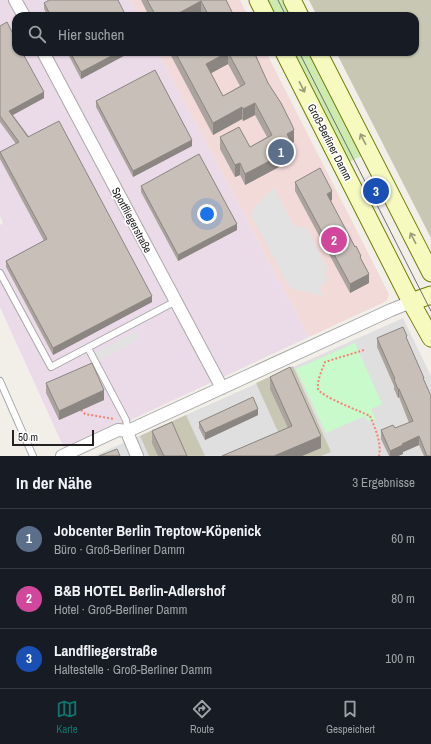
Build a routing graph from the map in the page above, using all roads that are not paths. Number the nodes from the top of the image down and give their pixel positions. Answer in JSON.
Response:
{"nodes":[{"id":1,"x":15,"y":0,"type":"edge"},
{"id":2,"x":258,"y":0,"type":"edge"},
{"id":3,"x":292,"y":0,"type":"edge"},
{"id":4,"x":22,"y":12,"type":"edge"},
{"id":5,"x":264,"y":12,"type":"edge"},
{"id":6,"x":298,"y":12,"type":"edge"},
{"id":7,"x":45,"y":56,"type":"edge"},
{"id":8,"x":286,"y":56,"type":"edge"},
{"id":9,"x":320,"y":56,"type":"edge"},
{"id":10,"x":0,"y":273,"type":"edge"},
{"id":11,"x":431,"y":273,"type":"edge"},
{"id":12,"x":431,"y":295,"type":"edge"},
{"id":13,"x":176,"y":301,"type":"junction"},
{"id":14,"x":411,"y":302,"type":"junction"},
{"id":15,"x":431,"y":305,"type":"edge"},
{"id":16,"x":431,"y":338,"type":"edge"},
{"id":17,"x":88,"y":348,"type":"junction"},
{"id":18,"x":0,"y":381,"type":"edge"},
{"id":19,"x":222,"y":388,"type":"junction"},
{"id":20,"x":126,"y":425,"type":"junction"},
{"id":21,"x":33,"y":456,"type":"edge"},
{"id":22,"x":62,"y":456,"type":"edge"},
{"id":23,"x":136,"y":456,"type":"edge"}],
"edges":[{"from":1,"to":4,"type":"street"},
{"from":2,"to":5,"type":"main road"},
{"from":3,"to":6,"type":"main road"},
{"from":7,"to":13,"type":"street","name":"Sportfliegerstraße"},
{"from":8,"to":14,"type":"main road","name":"Groß-Berliner Damm","one_way":true},
{"from":11,"to":9,"type":"main road","one_way":true},
{"from":10,"to":17,"type":"lane"},
{"from":12,"to":14,"type":"main road"},
{"from":13,"to":17,"type":"lane"},
{"from":13,"to":19,"type":"street","name":"Sportfliegerstraße"},
{"from":14,"to":15,"type":"main road"},
{"from":14,"to":16,"type":"main road","name":"Groß-Berliner Damm"},
{"from":14,"to":19,"type":"street"},
{"from":17,"to":20,"type":"lane"},
{"from":18,"to":21,"type":"lane"},
{"from":19,"to":20,"type":"street"},
{"from":20,"to":22,"type":"street"},
{"from":20,"to":23,"type":"street"}]}
